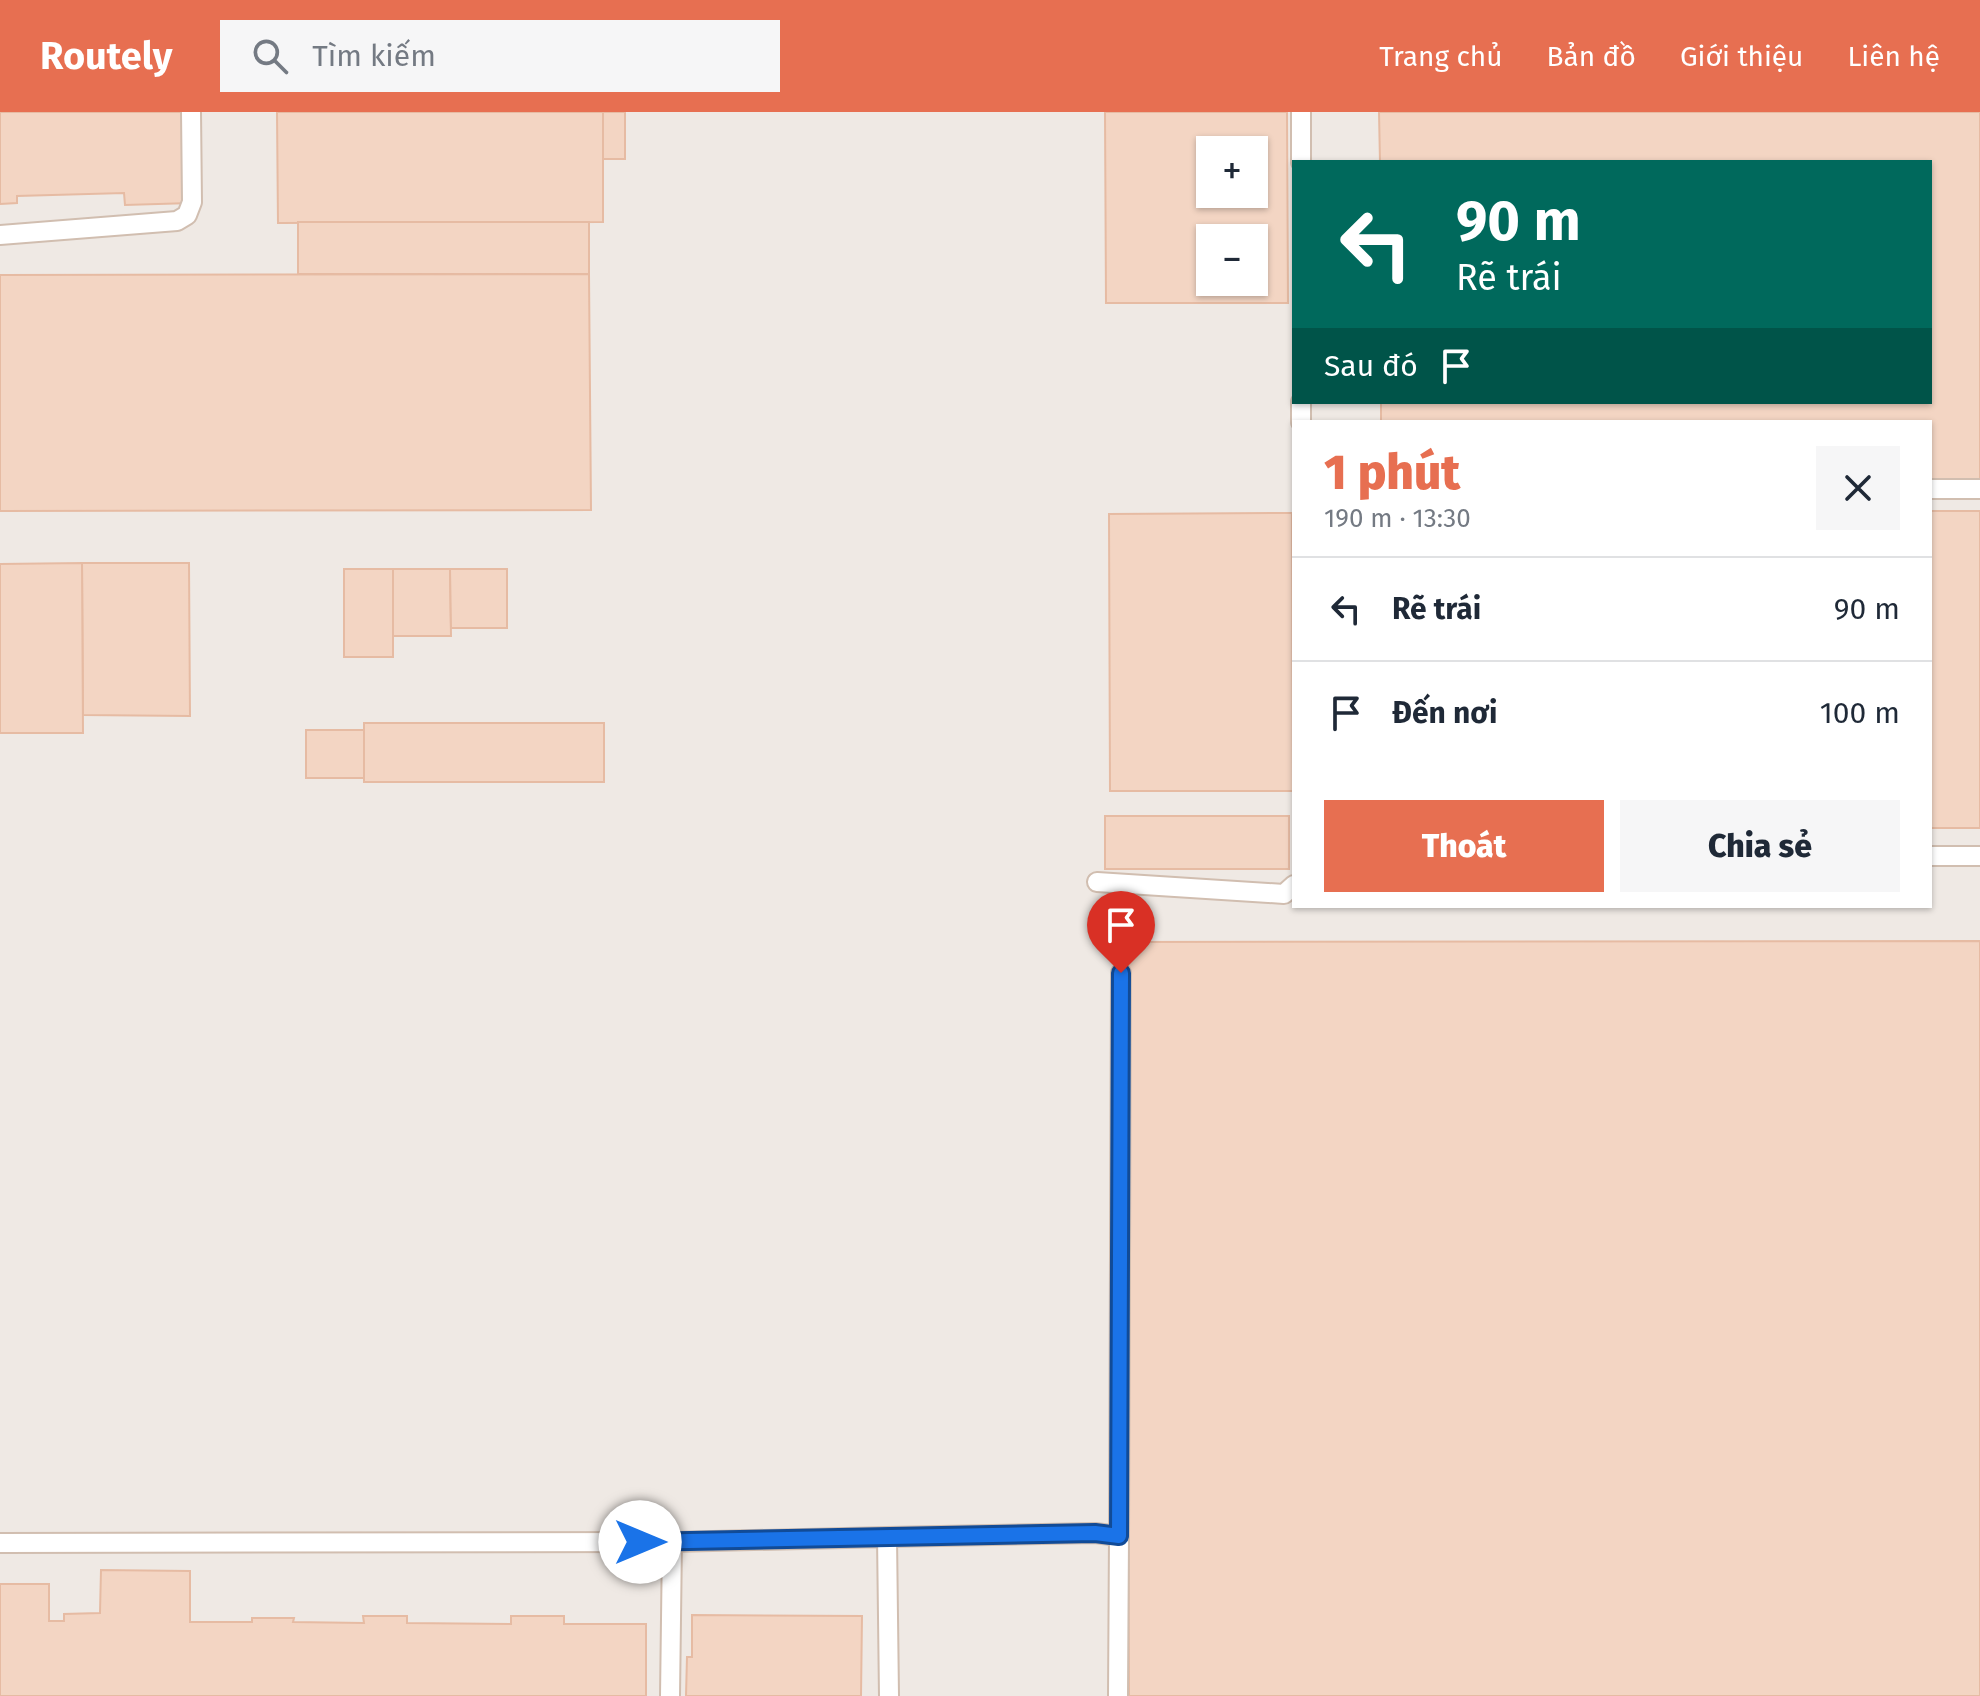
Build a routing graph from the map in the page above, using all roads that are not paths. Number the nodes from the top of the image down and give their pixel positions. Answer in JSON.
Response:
{"nodes":[{"id":1,"x":191,"y":112,"type":"edge"},
{"id":2,"x":1301,"y":112,"type":"edge"},
{"id":3,"x":1301,"y":160,"type":"edge"},
{"id":4,"x":0,"y":235,"type":"edge"},
{"id":5,"x":1932,"y":489,"type":"edge"},
{"id":6,"x":1980,"y":489,"type":"edge"},
{"id":7,"x":1932,"y":856,"type":"edge"},
{"id":8,"x":1980,"y":856,"type":"edge"},
{"id":9,"x":1097,"y":882,"type":"dead end"},
{"id":10,"x":1292,"y":887,"type":"edge"},
{"id":11,"x":1121,"y":973,"type":"dead end"},
{"id":12,"x":1119,"y":1536,"type":"junction"},
{"id":13,"x":887,"y":1537,"type":"junction"},
{"id":14,"x":672,"y":1542,"type":"junction"},
{"id":15,"x":0,"y":1543,"type":"edge"},
{"id":16,"x":670,"y":1696,"type":"edge"},
{"id":17,"x":889,"y":1696,"type":"edge"},
{"id":18,"x":1118,"y":1696,"type":"edge"}],
"edges":[{"from":1,"to":4,"type":"lane"},
{"from":2,"to":3,"type":"lane"},
{"from":5,"to":6,"type":"lane"},
{"from":7,"to":8,"type":"lane"},
{"from":9,"to":10,"type":"lane"},
{"from":11,"to":12,"type":"lane"},
{"from":12,"to":13,"type":"lane"},
{"from":12,"to":18,"type":"lane"},
{"from":13,"to":14,"type":"lane"},
{"from":13,"to":17,"type":"lane"},
{"from":14,"to":15,"type":"lane"},
{"from":14,"to":16,"type":"lane"}]}
